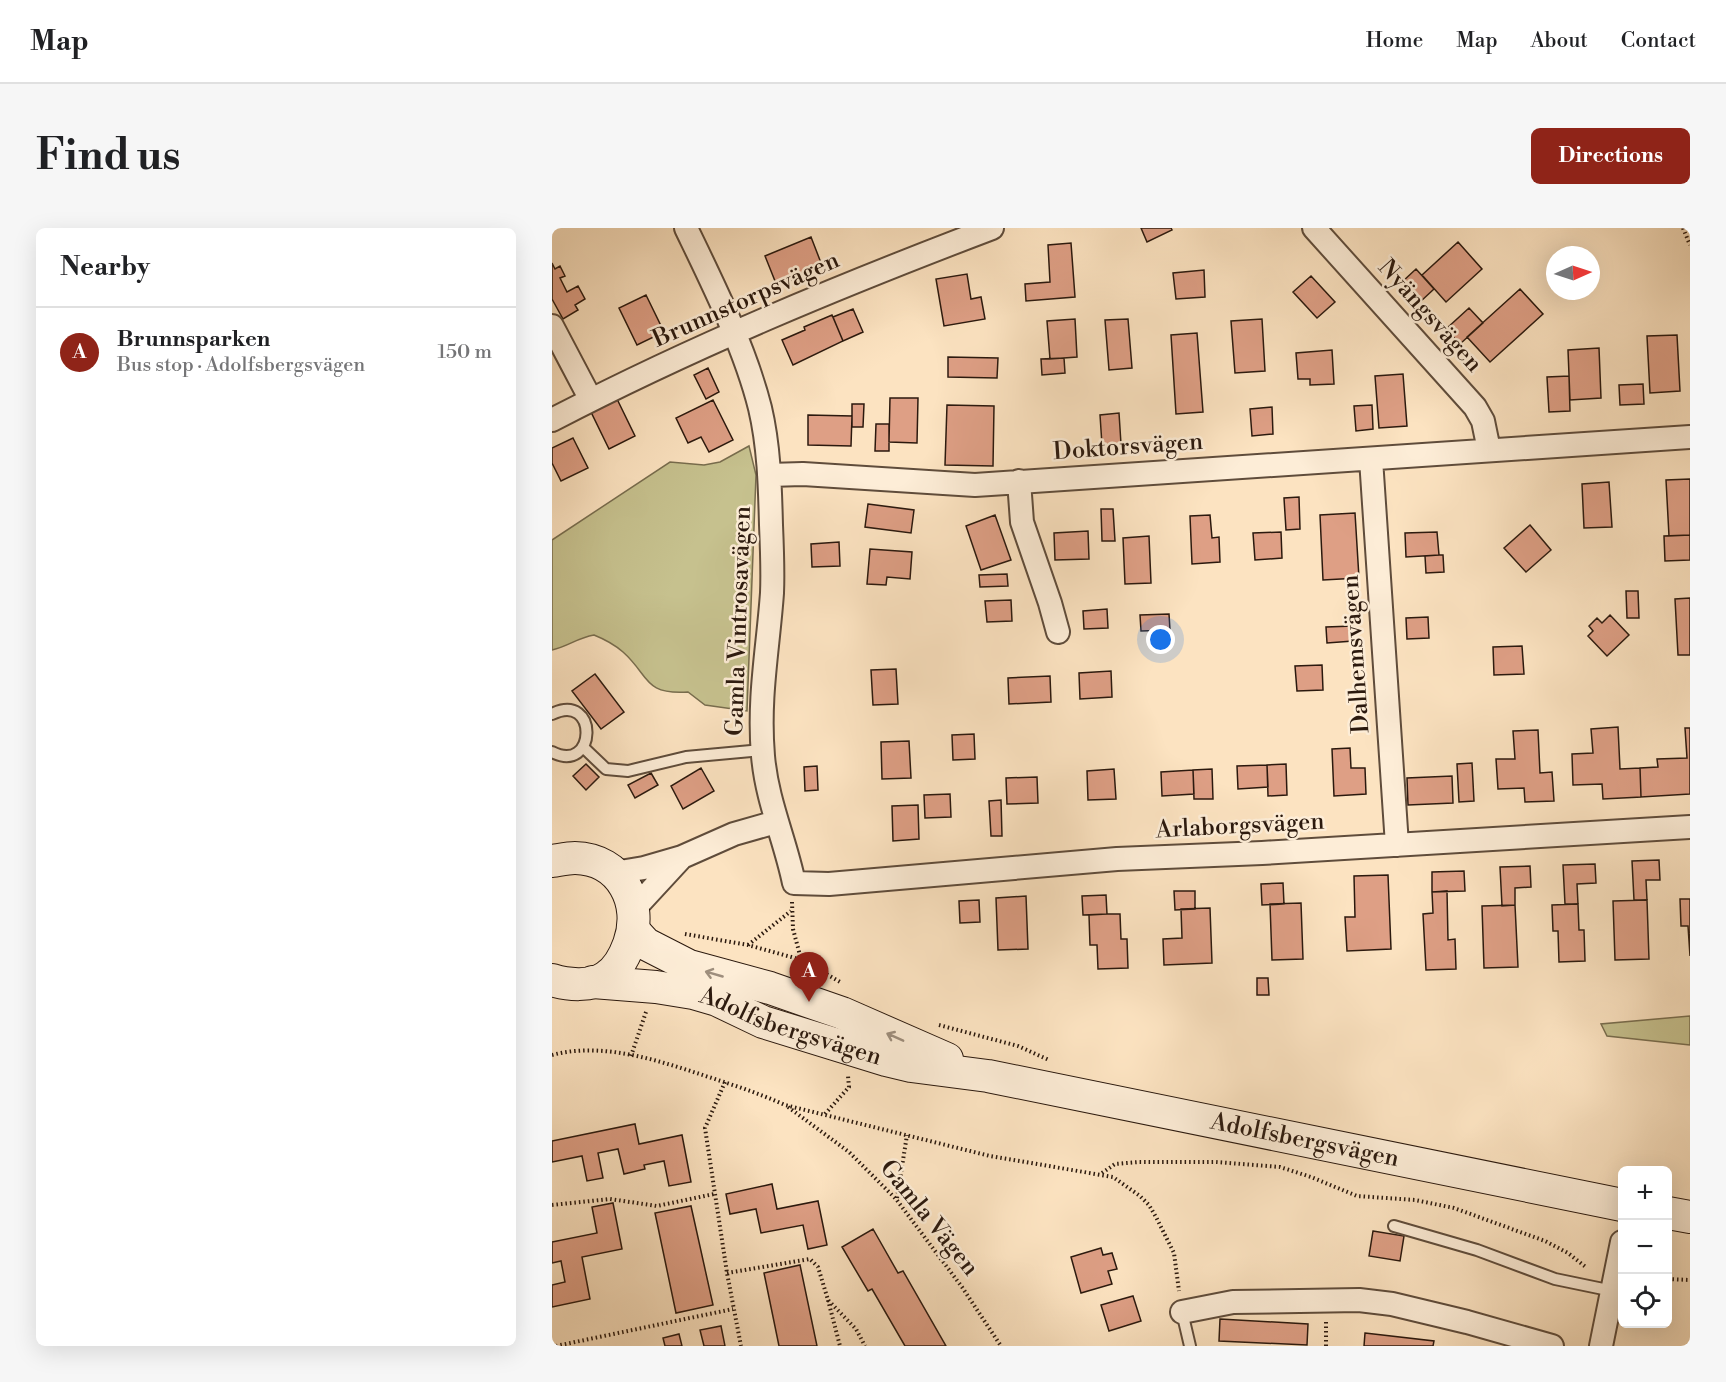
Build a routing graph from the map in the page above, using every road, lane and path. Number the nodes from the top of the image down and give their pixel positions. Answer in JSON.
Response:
{"nodes":[{"id":1,"x":686,"y":228,"type":"edge"},
{"id":2,"x":992,"y":228,"type":"edge"},
{"id":3,"x":1314,"y":228,"type":"edge"},
{"id":4,"x":1683,"y":228,"type":"edge"},
{"id":5,"x":1690,"y":245,"type":"edge"},
{"id":6,"x":552,"y":326,"type":"edge"},
{"id":7,"x":733,"y":333,"type":"junction"},
{"id":8,"x":591,"y":400,"type":"junction"},
{"id":9,"x":552,"y":420,"type":"edge"},
{"id":10,"x":1690,"y":437,"type":"edge"},
{"id":11,"x":1489,"y":450,"type":"junction"},
{"id":12,"x":1371,"y":459,"type":"junction"},
{"id":13,"x":769,"y":475,"type":"junction"},
{"id":14,"x":1019,"y":481,"type":"junction"},
{"id":15,"x":1058,"y":632,"type":"dead end"},
{"id":16,"x":552,"y":714,"type":"edge"},
{"id":17,"x":583,"y":747,"type":"junction"},
{"id":18,"x":762,"y":750,"type":"junction"},
{"id":19,"x":552,"y":752,"type":"edge"},
{"id":20,"x":776,"y":822,"type":"junction"},
{"id":21,"x":1690,"y":826,"type":"edge"},
{"id":22,"x":552,"y":840,"type":"edge"},
{"id":23,"x":1397,"y":845,"type":"junction"},
{"id":24,"x":682,"y":857,"type":"junction"},
{"id":25,"x":552,"y":861,"type":"edge"},
{"id":26,"x":606,"y":868,"type":"junction"},
{"id":27,"x":794,"y":883,"type":"junction"},
{"id":28,"x":792,"y":911,"type":"junction"},
{"id":29,"x":634,"y":920,"type":"junction"},
{"id":30,"x":748,"y":945,"type":"junction"},
{"id":31,"x":669,"y":956,"type":"junction"},
{"id":32,"x":802,"y":960,"type":"junction"},
{"id":33,"x":552,"y":980,"type":"edge"},
{"id":34,"x":593,"y":982,"type":"junction"},
{"id":35,"x":847,"y":986,"type":"dead end"},
{"id":36,"x":656,"y":987,"type":"junction"},
{"id":37,"x":933,"y":1024,"type":"dead end"},
{"id":38,"x":552,"y":1055,"type":"edge"},
{"id":39,"x":631,"y":1056,"type":"junction"},
{"id":40,"x":1054,"y":1062,"type":"dead end"},
{"id":41,"x":844,"y":1070,"type":"dead end"},
{"id":42,"x":988,"y":1076,"type":"junction"},
{"id":43,"x":724,"y":1082,"type":"junction"},
{"id":44,"x":785,"y":1104,"type":"junction"},
{"id":45,"x":825,"y":1114,"type":"junction"},
{"id":46,"x":907,"y":1135,"type":"junction"},
{"id":47,"x":1102,"y":1174,"type":"junction"},
{"id":48,"x":714,"y":1194,"type":"junction"},
{"id":49,"x":896,"y":1199,"type":"junction"},
{"id":50,"x":1618,"y":1203,"type":"edge"},
{"id":51,"x":552,"y":1205,"type":"edge"},
{"id":52,"x":1672,"y":1214,"type":"edge"},
{"id":53,"x":1690,"y":1217,"type":"edge"},
{"id":54,"x":1394,"y":1226,"type":"dead end"},
{"id":55,"x":1618,"y":1265,"type":"edge"},
{"id":56,"x":726,"y":1274,"type":"junction"},
{"id":57,"x":1672,"y":1279,"type":"edge"},
{"id":58,"x":1690,"y":1280,"type":"edge"},
{"id":59,"x":1614,"y":1283,"type":"junction"},
{"id":60,"x":828,"y":1300,"type":"junction"},
{"id":61,"x":733,"y":1309,"type":"junction"},
{"id":62,"x":1182,"y":1312,"type":"junction"},
{"id":63,"x":556,"y":1346,"type":"edge"},
{"id":64,"x":741,"y":1346,"type":"edge"},
{"id":65,"x":840,"y":1346,"type":"edge"},
{"id":66,"x":865,"y":1346,"type":"edge"},
{"id":67,"x":1001,"y":1346,"type":"edge"},
{"id":68,"x":1190,"y":1346,"type":"edge"},
{"id":69,"x":1552,"y":1346,"type":"edge"},
{"id":70,"x":1601,"y":1346,"type":"edge"}],
"edges":[{"from":1,"to":7,"type":"street","name":"Gamla Vintrosavägen"},
{"from":2,"to":7,"type":"street","name":"Brunnstorpsvägen"},
{"from":3,"to":11,"type":"street","name":"Nyängsvägen"},
{"from":4,"to":5,"type":"path"},
{"from":6,"to":8,"type":"street"},
{"from":7,"to":8,"type":"street","name":"Brunnstorpsvägen"},
{"from":7,"to":13,"type":"street","name":"Gamla Vintrosavägen"},
{"from":8,"to":9,"type":"street","name":"Brunnstorpsvägen"},
{"from":10,"to":11,"type":"street"},
{"from":11,"to":12,"type":"street","name":"Doktorsvägen"},
{"from":12,"to":14,"type":"street","name":"Doktorsvägen"},
{"from":12,"to":23,"type":"street","name":"Dalhemsvägen"},
{"from":13,"to":14,"type":"street","name":"Doktorsvägen"},
{"from":13,"to":18,"type":"street","name":"Gamla Vintrosavägen"},
{"from":14,"to":15,"type":"street"},
{"from":16,"to":17,"type":"lane"},
{"from":17,"to":18,"type":"lane"},
{"from":17,"to":19,"type":"lane"},
{"from":18,"to":20,"type":"street","name":"Gamla Vintrosavägen"},
{"from":20,"to":24,"type":"street"},
{"from":20,"to":27,"type":"street","name":"Gamla Vintrosavägen"},
{"from":21,"to":23,"type":"street","name":"Arlaborgsvägen"},
{"from":22,"to":26,"type":"main road"},
{"from":23,"to":27,"type":"street","name":"Arlaborgsvägen"},
{"from":24,"to":26,"type":"street"},
{"from":24,"to":29,"type":"street"},
{"from":25,"to":26,"type":"main road"},
{"from":26,"to":29,"type":"main road"},
{"from":27,"to":28,"type":"path"},
{"from":28,"to":30,"type":"path"},
{"from":28,"to":32,"type":"path"},
{"from":29,"to":31,"type":"main road","name":"Adolfsbergsvägen"},
{"from":29,"to":34,"type":"main road"},
{"from":30,"to":31,"type":"path"},
{"from":30,"to":32,"type":"path"},
{"from":42,"to":31,"type":"main road","name":"Adolfsbergsvägen","one_way":true},
{"from":32,"to":35,"type":"path"},
{"from":33,"to":34,"type":"main road","name":"Adolfsbergsvägen"},
{"from":34,"to":36,"type":"main road","name":"Adolfsbergsvägen"},
{"from":36,"to":39,"type":"path"},
{"from":36,"to":42,"type":"main road","name":"Adolfsbergsvägen"},
{"from":37,"to":40,"type":"path"},
{"from":38,"to":39,"type":"path"},
{"from":39,"to":43,"type":"path"},
{"from":41,"to":45,"type":"path"},
{"from":42,"to":50,"type":"main road","name":"Adolfsbergsvägen"},
{"from":43,"to":44,"type":"path"},
{"from":43,"to":48,"type":"path"},
{"from":44,"to":45,"type":"path"},
{"from":44,"to":49,"type":"path","name":"Gamla Vägen"},
{"from":45,"to":46,"type":"path"},
{"from":46,"to":47,"type":"path"},
{"from":46,"to":49,"type":"path"},
{"from":47,"to":59,"type":"path"},
{"from":47,"to":62,"type":"path"},
{"from":48,"to":51,"type":"path"},
{"from":48,"to":56,"type":"path"},
{"from":49,"to":67,"type":"path","name":"Gamla Vägen"},
{"from":52,"to":53,"type":"main road"},
{"from":54,"to":59,"type":"lane"},
{"from":55,"to":59,"type":"street"},
{"from":56,"to":60,"type":"path"},
{"from":56,"to":61,"type":"path"},
{"from":57,"to":58,"type":"path"},
{"from":59,"to":70,"type":"street"},
{"from":60,"to":65,"type":"path"},
{"from":60,"to":66,"type":"path"},
{"from":61,"to":63,"type":"path"},
{"from":61,"to":64,"type":"path"},
{"from":62,"to":68,"type":"lane"},
{"from":62,"to":69,"type":"street"}]}
